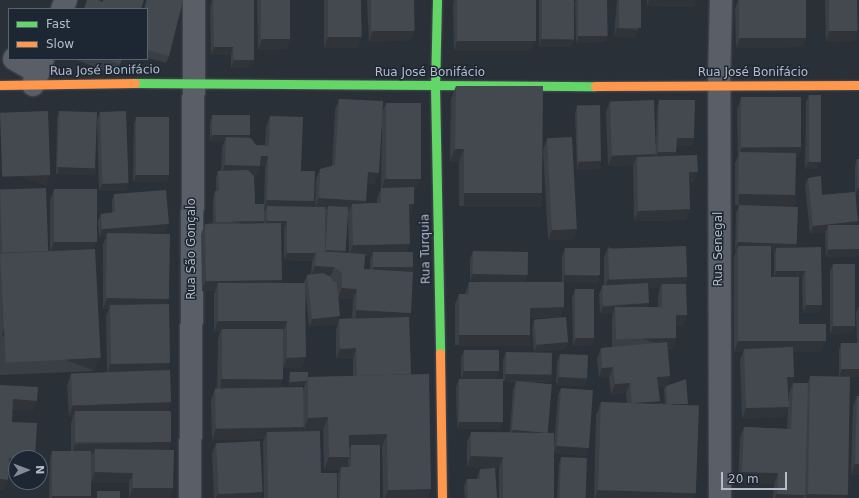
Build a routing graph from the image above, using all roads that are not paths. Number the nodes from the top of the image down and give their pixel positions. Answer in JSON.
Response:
{"nodes":[{"id":1,"x":194,"y":0,"type":"edge"},
{"id":2,"x":437,"y":0,"type":"edge"},
{"id":3,"x":721,"y":0,"type":"edge"},
{"id":4,"x":16,"y":60,"type":"edge"},
{"id":5,"x":38,"y":72,"type":"edge"},
{"id":6,"x":193,"y":82,"type":"junction"},
{"id":7,"x":0,"y":85,"type":"edge"},
{"id":8,"x":719,"y":85,"type":"junction"},
{"id":9,"x":859,"y":85,"type":"edge"},
{"id":10,"x":436,"y":86,"type":"junction"},
{"id":11,"x":190,"y":498,"type":"edge"},
{"id":12,"x":442,"y":498,"type":"edge"},
{"id":13,"x":720,"y":498,"type":"edge"}],
"edges":[{"from":1,"to":6,"type":"street","name":"Rua São Gonçalo"},
{"from":2,"to":10,"type":"street","name":"Rua Turquia"},
{"from":3,"to":8,"type":"street","name":"Rua Senegal"},
{"from":4,"to":5,"type":"street"},
{"from":5,"to":6,"type":"street","name":"Rua José Bonifácio"},
{"from":5,"to":7,"type":"street","name":"Rua José Bonifácio"},
{"from":6,"to":10,"type":"street","name":"Rua José Bonifácio"},
{"from":6,"to":11,"type":"street","name":"Rua São Gonçalo"},
{"from":8,"to":9,"type":"street","name":"Rua José Bonifácio"},
{"from":8,"to":10,"type":"street","name":"Rua José Bonifácio"},
{"from":8,"to":13,"type":"street","name":"Rua Senegal"},
{"from":10,"to":12,"type":"street","name":"Rua Turquia"}]}
